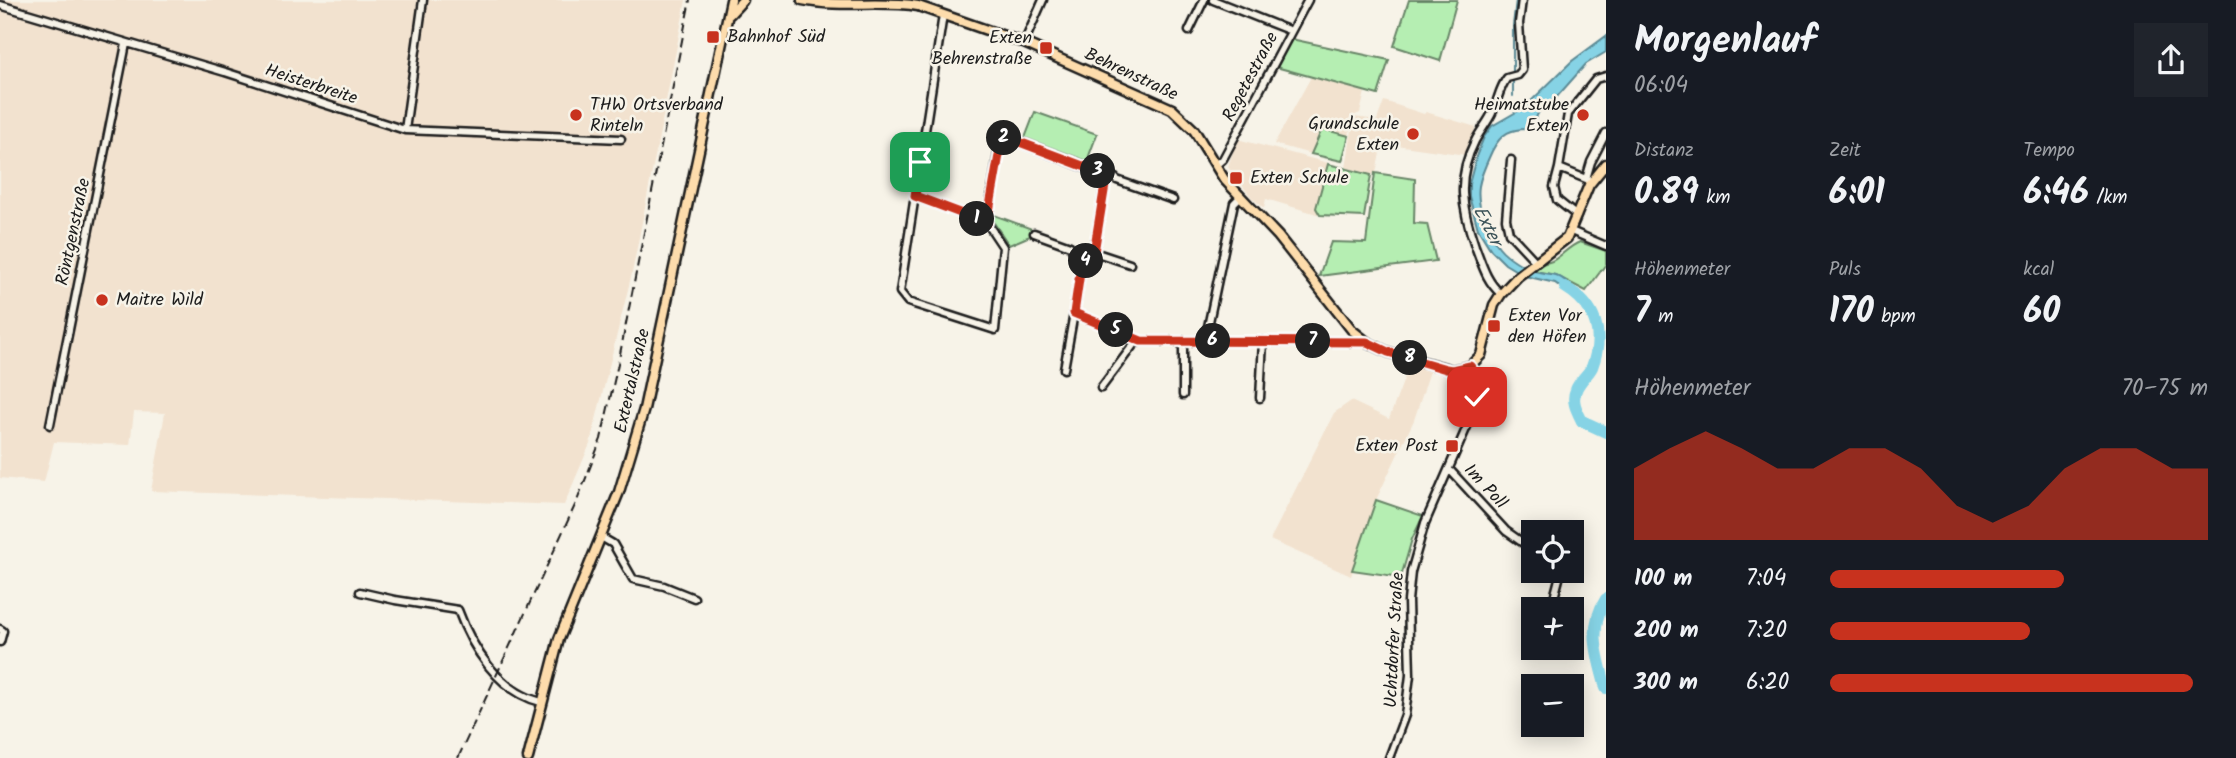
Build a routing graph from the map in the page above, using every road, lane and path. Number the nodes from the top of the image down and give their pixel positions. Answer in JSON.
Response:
{"nodes":[{"id":1,"x":423,"y":0,"type":"edge"},
{"id":2,"x":731,"y":0,"type":"edge"},
{"id":3,"x":743,"y":0,"type":"edge"},
{"id":4,"x":802,"y":0,"type":"edge"},
{"id":5,"x":1043,"y":0,"type":"edge"},
{"id":6,"x":1204,"y":0,"type":"edge"},
{"id":7,"x":1213,"y":0,"type":"edge"},
{"id":8,"x":1308,"y":0,"type":"edge"},
{"id":9,"x":1522,"y":0,"type":"edge"},
{"id":10,"x":0,"y":5,"type":"edge"},
{"id":11,"x":943,"y":15,"type":"junction"},
{"id":12,"x":728,"y":16,"type":"junction"},
{"id":13,"x":1189,"y":31,"type":"dead end"},
{"id":14,"x":1291,"y":31,"type":"junction"},
{"id":15,"x":1024,"y":43,"type":"junction"},
{"id":16,"x":126,"y":44,"type":"junction"},
{"id":17,"x":1606,"y":76,"type":"edge"},
{"id":18,"x":405,"y":130,"type":"junction"},
{"id":19,"x":1606,"y":133,"type":"edge"},
{"id":20,"x":621,"y":139,"type":"dead end"},
{"id":21,"x":1511,"y":160,"type":"dead end"},
{"id":22,"x":1606,"y":163,"type":"edge"},
{"id":23,"x":1216,"y":165,"type":"junction"},
{"id":24,"x":1559,"y":168,"type":"junction"},
{"id":25,"x":1106,"y":176,"type":"junction"},
{"id":26,"x":1589,"y":180,"type":"junction"},
{"id":27,"x":915,"y":196,"type":"junction"},
{"id":28,"x":1240,"y":197,"type":"junction"},
{"id":29,"x":1173,"y":200,"type":"dead end"},
{"id":30,"x":1577,"y":216,"type":"junction"},
{"id":31,"x":987,"y":223,"type":"junction"},
{"id":32,"x":1571,"y":231,"type":"junction"},
{"id":33,"x":1034,"y":233,"type":"dead end"},
{"id":34,"x":1606,"y":247,"type":"edge"},
{"id":35,"x":1094,"y":252,"type":"junction"},
{"id":36,"x":1535,"y":262,"type":"junction"},
{"id":37,"x":1129,"y":264,"type":"dead end"},
{"id":38,"x":1081,"y":266,"type":"junction"},
{"id":39,"x":1501,"y":294,"type":"junction"},
{"id":40,"x":1074,"y":313,"type":"junction"},
{"id":41,"x":1141,"y":341,"type":"junction"},
{"id":42,"x":1183,"y":341,"type":"junction"},
{"id":43,"x":1205,"y":341,"type":"junction"},
{"id":44,"x":1263,"y":341,"type":"junction"},
{"id":45,"x":1367,"y":342,"type":"junction"},
{"id":46,"x":1470,"y":366,"type":"junction"},
{"id":47,"x":1064,"y":369,"type":"dead end"},
{"id":48,"x":1101,"y":388,"type":"dead end"},
{"id":49,"x":1183,"y":395,"type":"dead end"},
{"id":50,"x":1260,"y":398,"type":"dead end"},
{"id":51,"x":50,"y":425,"type":"dead end"},
{"id":52,"x":1449,"y":469,"type":"junction"},
{"id":53,"x":601,"y":537,"type":"junction"},
{"id":54,"x":1521,"y":542,"type":"edge"},
{"id":55,"x":360,"y":592,"type":"dead end"},
{"id":56,"x":694,"y":598,"type":"dead end"},
{"id":57,"x":2,"y":630,"type":"edge"},
{"id":58,"x":0,"y":642,"type":"edge"},
{"id":59,"x":541,"y":702,"type":"junction"},
{"id":60,"x":528,"y":758,"type":"edge"},
{"id":61,"x":1388,"y":758,"type":"edge"}],
"edges":[{"from":1,"to":18,"type":"street"},
{"from":2,"to":12,"type":"main road","name":"Extertalstraße"},
{"from":3,"to":12,"type":"main road"},
{"from":4,"to":11,"type":"main road","name":"Behrenstraße"},
{"from":5,"to":15,"type":"street"},
{"from":6,"to":13,"type":"street"},
{"from":7,"to":14,"type":"street"},
{"from":8,"to":14,"type":"street","name":"Regetestraße"},
{"from":9,"to":39,"type":"street"},
{"from":10,"to":16,"type":"street","name":"Heisterbreite"},
{"from":11,"to":15,"type":"main road","name":"Behrenstraße"},
{"from":11,"to":27,"type":"street"},
{"from":12,"to":53,"type":"main road","name":"Extertalstraße"},
{"from":14,"to":23,"type":"street","name":"Regetestraße"},
{"from":15,"to":23,"type":"main road","name":"Behrenstraße"},
{"from":16,"to":18,"type":"street","name":"Heisterbreite"},
{"from":16,"to":51,"type":"street","name":"Röntgenstraße"},
{"from":17,"to":24,"type":"street"},
{"from":18,"to":20,"type":"street","name":"Heisterbreite"},
{"from":19,"to":26,"type":"street"},
{"from":21,"to":36,"type":"street"},
{"from":22,"to":26,"type":"main road"},
{"from":23,"to":28,"type":"main road","name":"Behrenstraße"},
{"from":24,"to":26,"type":"street"},
{"from":24,"to":30,"type":"street"},
{"from":25,"to":29,"type":"street"},
{"from":25,"to":31,"type":"street"},
{"from":25,"to":35,"type":"street"},
{"from":26,"to":30,"type":"main road"},
{"from":27,"to":31,"type":"street"},
{"from":27,"to":31,"type":"street"},
{"from":28,"to":43,"type":"street"},
{"from":28,"to":45,"type":"main road","name":"Behrenstraße"},
{"from":30,"to":32,"type":"main road"},
{"from":32,"to":34,"type":"street"},
{"from":32,"to":36,"type":"main road"},
{"from":33,"to":38,"type":"street"},
{"from":35,"to":37,"type":"street"},
{"from":35,"to":38,"type":"street"},
{"from":36,"to":39,"type":"main road"},
{"from":38,"to":40,"type":"street"},
{"from":39,"to":46,"type":"main road"},
{"from":40,"to":41,"type":"street"},
{"from":40,"to":47,"type":"street"},
{"from":41,"to":42,"type":"street"},
{"from":41,"to":48,"type":"street"},
{"from":42,"to":43,"type":"street"},
{"from":42,"to":49,"type":"street"},
{"from":43,"to":44,"type":"street"},
{"from":44,"to":45,"type":"street"},
{"from":44,"to":50,"type":"street"},
{"from":45,"to":46,"type":"main road","name":"Behrenstraße"},
{"from":46,"to":52,"type":"street","name":"Uchtdorfer Straße"},
{"from":52,"to":54,"type":"street","name":"Im Poll"},
{"from":52,"to":61,"type":"street","name":"Uchtdorfer Straße"},
{"from":53,"to":56,"type":"street"},
{"from":53,"to":59,"type":"main road","name":"Extertalstraße"},
{"from":55,"to":59,"type":"street"},
{"from":57,"to":58,"type":"street"},
{"from":59,"to":60,"type":"main road","name":"Extertalstraße"}]}
